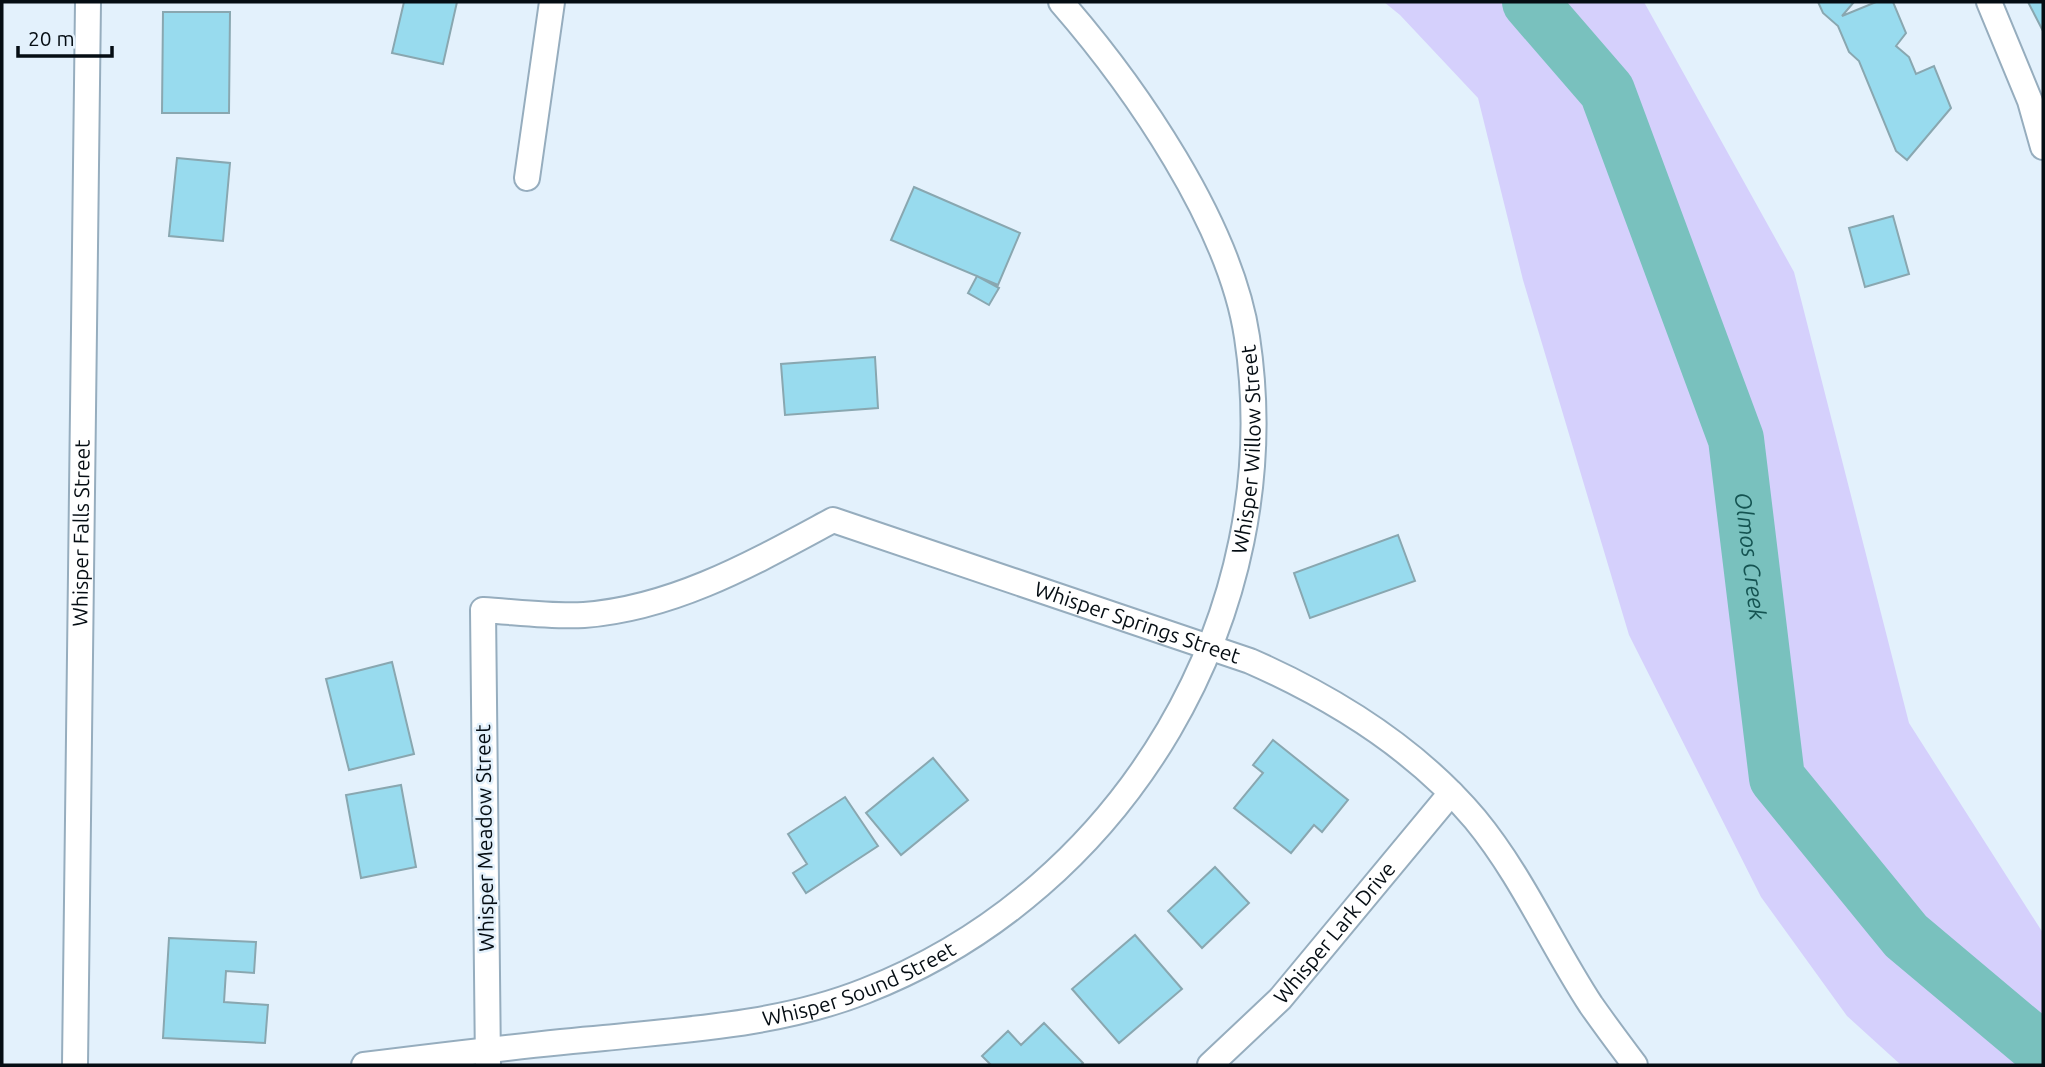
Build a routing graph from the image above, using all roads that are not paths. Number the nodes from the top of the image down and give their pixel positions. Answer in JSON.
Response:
{"nodes":[{"id":1,"x":88,"y":2,"type":"edge"},
{"id":2,"x":552,"y":2,"type":"edge"},
{"id":3,"x":1061,"y":2,"type":"edge"},
{"id":4,"x":1989,"y":2,"type":"edge"},
{"id":5,"x":2043,"y":147,"type":"edge"},
{"id":6,"x":527,"y":178,"type":"dead end"},
{"id":7,"x":483,"y":610,"type":"joint"},
{"id":8,"x":1210,"y":648,"type":"junction"},
{"id":9,"x":1451,"y":793,"type":"junction"},
{"id":10,"x":488,"y":1057,"type":"edge"},
{"id":11,"x":75,"y":1065,"type":"edge"},
{"id":12,"x":364,"y":1065,"type":"edge"},
{"id":13,"x":1210,"y":1065,"type":"edge"},
{"id":14,"x":1635,"y":1065,"type":"edge"}],
"edges":[{"from":1,"to":11,"type":"street","name":"Whisper Falls Street"},
{"from":2,"to":6,"type":"street"},
{"from":3,"to":8,"type":"street","name":"Whisper Willow Street"},
{"from":4,"to":5,"type":"street"},
{"from":7,"to":8,"type":"street","name":"Whisper Springs Street"},
{"from":7,"to":10,"type":"street","name":"Whisper Meadow Street"},
{"from":8,"to":9,"type":"street","name":"Whisper Springs Street"},
{"from":8,"to":10,"type":"street","name":"Whisper Sound Street"},
{"from":9,"to":13,"type":"street","name":"Whisper Lark Drive"},
{"from":9,"to":14,"type":"street","name":"Whisper Springs Street"},
{"from":10,"to":12,"type":"street","name":"Whisper Sound Street"}]}
